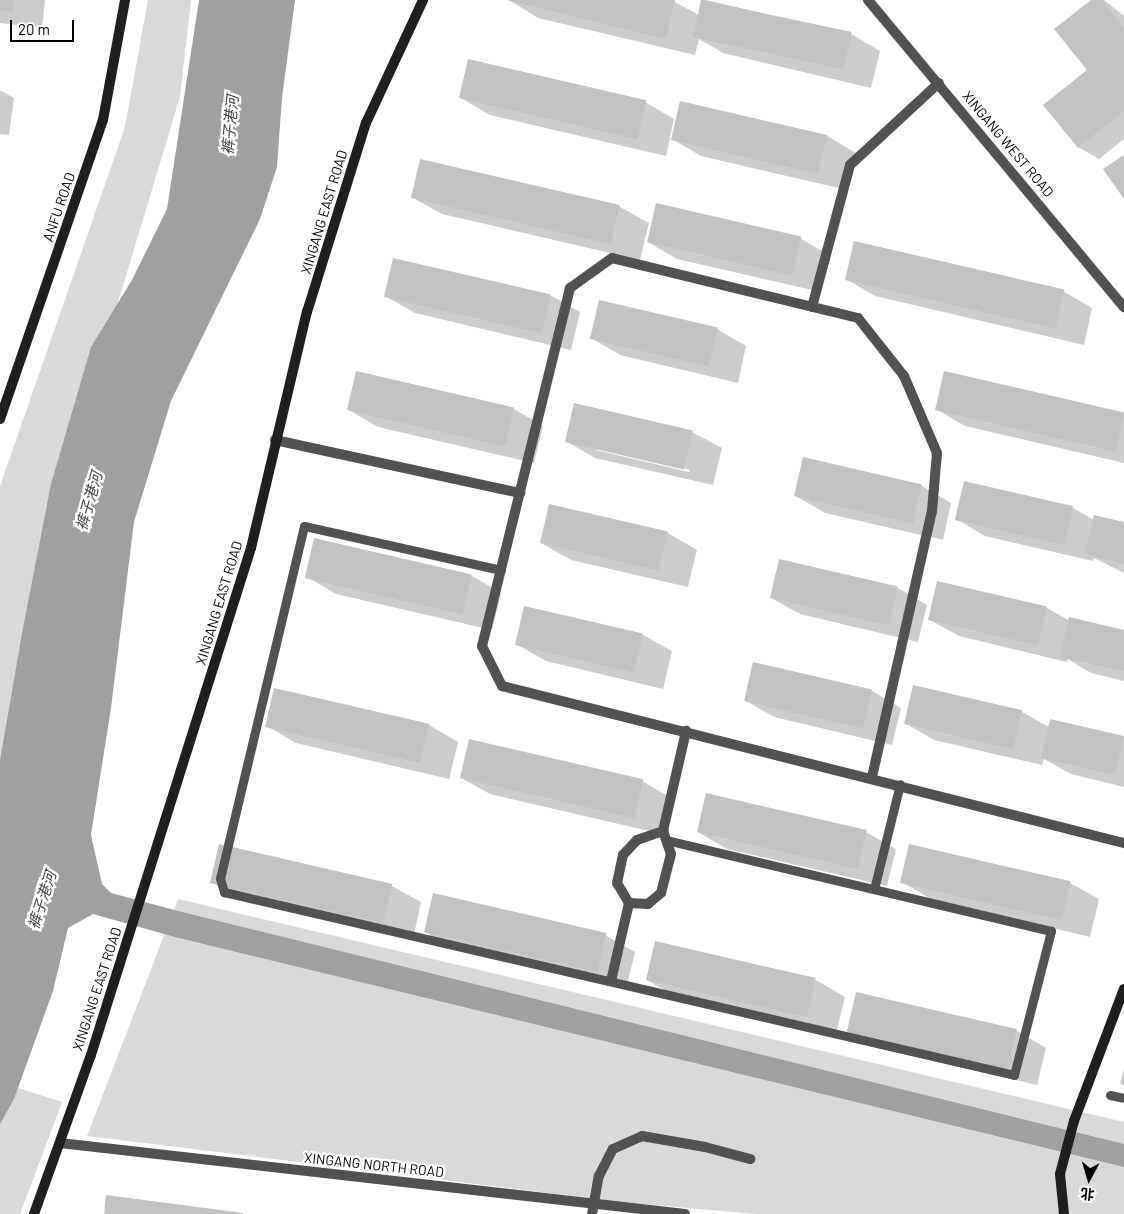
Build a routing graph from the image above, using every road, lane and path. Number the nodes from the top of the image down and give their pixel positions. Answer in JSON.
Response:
{"nodes":[{"id":1,"x":125,"y":0,"type":"edge"},
{"id":2,"x":423,"y":0,"type":"edge"},
{"id":3,"x":868,"y":0,"type":"edge"},
{"id":4,"x":939,"y":83,"type":"junction"},
{"id":5,"x":812,"y":307,"type":"junction"},
{"id":6,"x":1124,"y":307,"type":"edge"},
{"id":7,"x":0,"y":419,"type":"edge"},
{"id":8,"x":276,"y":440,"type":"junction"},
{"id":9,"x":520,"y":493,"type":"junction"},
{"id":10,"x":501,"y":570,"type":"junction"},
{"id":11,"x":686,"y":731,"type":"junction"},
{"id":12,"x":872,"y":777,"type":"junction"},
{"id":13,"x":900,"y":784,"type":"junction"},
{"id":14,"x":665,"y":836,"type":"junction"},
{"id":15,"x":1124,"y":843,"type":"edge"},
{"id":16,"x":874,"y":889,"type":"junction"},
{"id":17,"x":629,"y":903,"type":"junction"},
{"id":18,"x":611,"y":981,"type":"junction"},
{"id":19,"x":1124,"y":989,"type":"edge"},
{"id":20,"x":1110,"y":1095,"type":"dead end"},
{"id":21,"x":1124,"y":1098,"type":"edge"},
{"id":22,"x":60,"y":1143,"type":"junction"},
{"id":23,"x":750,"y":1159,"type":"dead end"},
{"id":24,"x":593,"y":1209,"type":"edge"},
{"id":25,"x":34,"y":1214,"type":"edge"},
{"id":26,"x":685,"y":1214,"type":"edge"},
{"id":27,"x":1064,"y":1214,"type":"edge"}],
"edges":[{"from":1,"to":7,"type":"street","name":"ANFU ROAD"},
{"from":2,"to":8,"type":"street","name":"XINGANG EAST ROAD"},
{"from":3,"to":4,"type":"street","name":"XINGANG WEST ROAD"},
{"from":4,"to":5,"type":"street"},
{"from":4,"to":6,"type":"street","name":"XINGANG WEST ROAD"},
{"from":5,"to":9,"type":"street"},
{"from":5,"to":12,"type":"street"},
{"from":8,"to":9,"type":"street"},
{"from":8,"to":22,"type":"street","name":"XINGANG EAST ROAD"},
{"from":9,"to":10,"type":"street"},
{"from":10,"to":11,"type":"street"},
{"from":10,"to":18,"type":"lane"},
{"from":11,"to":12,"type":"street"},
{"from":11,"to":14,"type":"street"},
{"from":12,"to":13,"type":"street"},
{"from":13,"to":15,"type":"street"},
{"from":13,"to":16,"type":"lane"},
{"from":14,"to":16,"type":"lane"},
{"from":14,"to":17,"type":"street"},
{"from":14,"to":17,"type":"street"},
{"from":16,"to":18,"type":"lane"},
{"from":17,"to":18,"type":"street"},
{"from":19,"to":27,"type":"street"},
{"from":20,"to":21,"type":"lane"},
{"from":22,"to":24,"type":"street","name":"XINGANG NORTH ROAD"},
{"from":22,"to":25,"type":"street","name":"XINGANG EAST ROAD"},
{"from":23,"to":24,"type":"street"},
{"from":24,"to":26,"type":"street","name":"XINGANG NORTH ROAD"}]}
